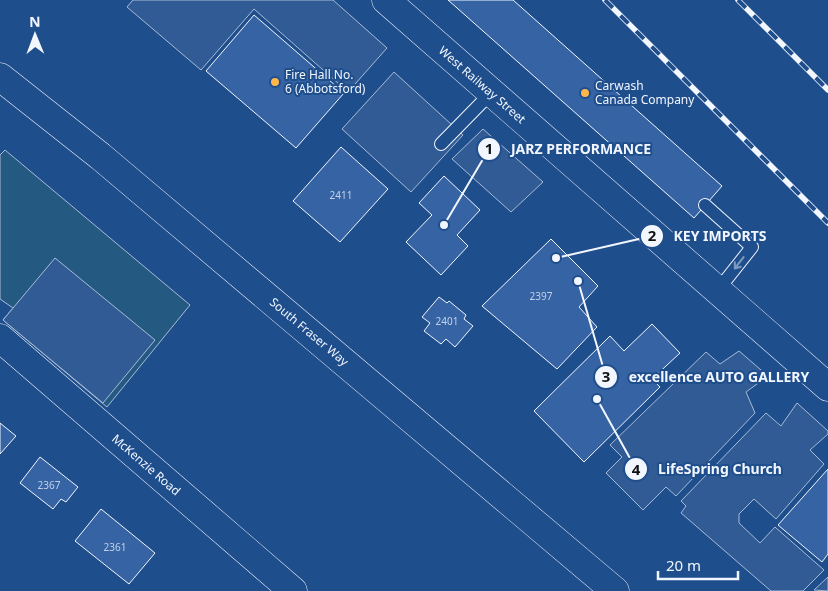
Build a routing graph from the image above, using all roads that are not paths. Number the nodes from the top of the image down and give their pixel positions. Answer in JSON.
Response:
{"nodes":[{"id":1,"x":386,"y":0,"type":"edge"},
{"id":2,"x":0,"y":77,"type":"edge"},
{"id":3,"x":490,"y":93,"type":"junction"},
{"id":4,"x":441,"y":144,"type":"dead end"},
{"id":5,"x":706,"y":205,"type":"dead end"},
{"id":6,"x":718,"y":290,"type":"junction"},
{"id":7,"x":0,"y":338,"type":"edge"},
{"id":8,"x":828,"y":387,"type":"edge"},
{"id":9,"x":293,"y":591,"type":"edge"},
{"id":10,"x":615,"y":591,"type":"edge"}],
"edges":[{"from":1,"to":3,"type":"street","name":"West Railway Street"},
{"from":2,"to":10,"type":"street","name":"South Fraser Way"},
{"from":3,"to":4,"type":"lane"},
{"from":3,"to":6,"type":"street","name":"West Railway Street"},
{"from":5,"to":6,"type":"lane","one_way":true},
{"from":6,"to":8,"type":"street","name":"West Railway Street"},
{"from":7,"to":9,"type":"street","name":"McKenzie Road"}]}
